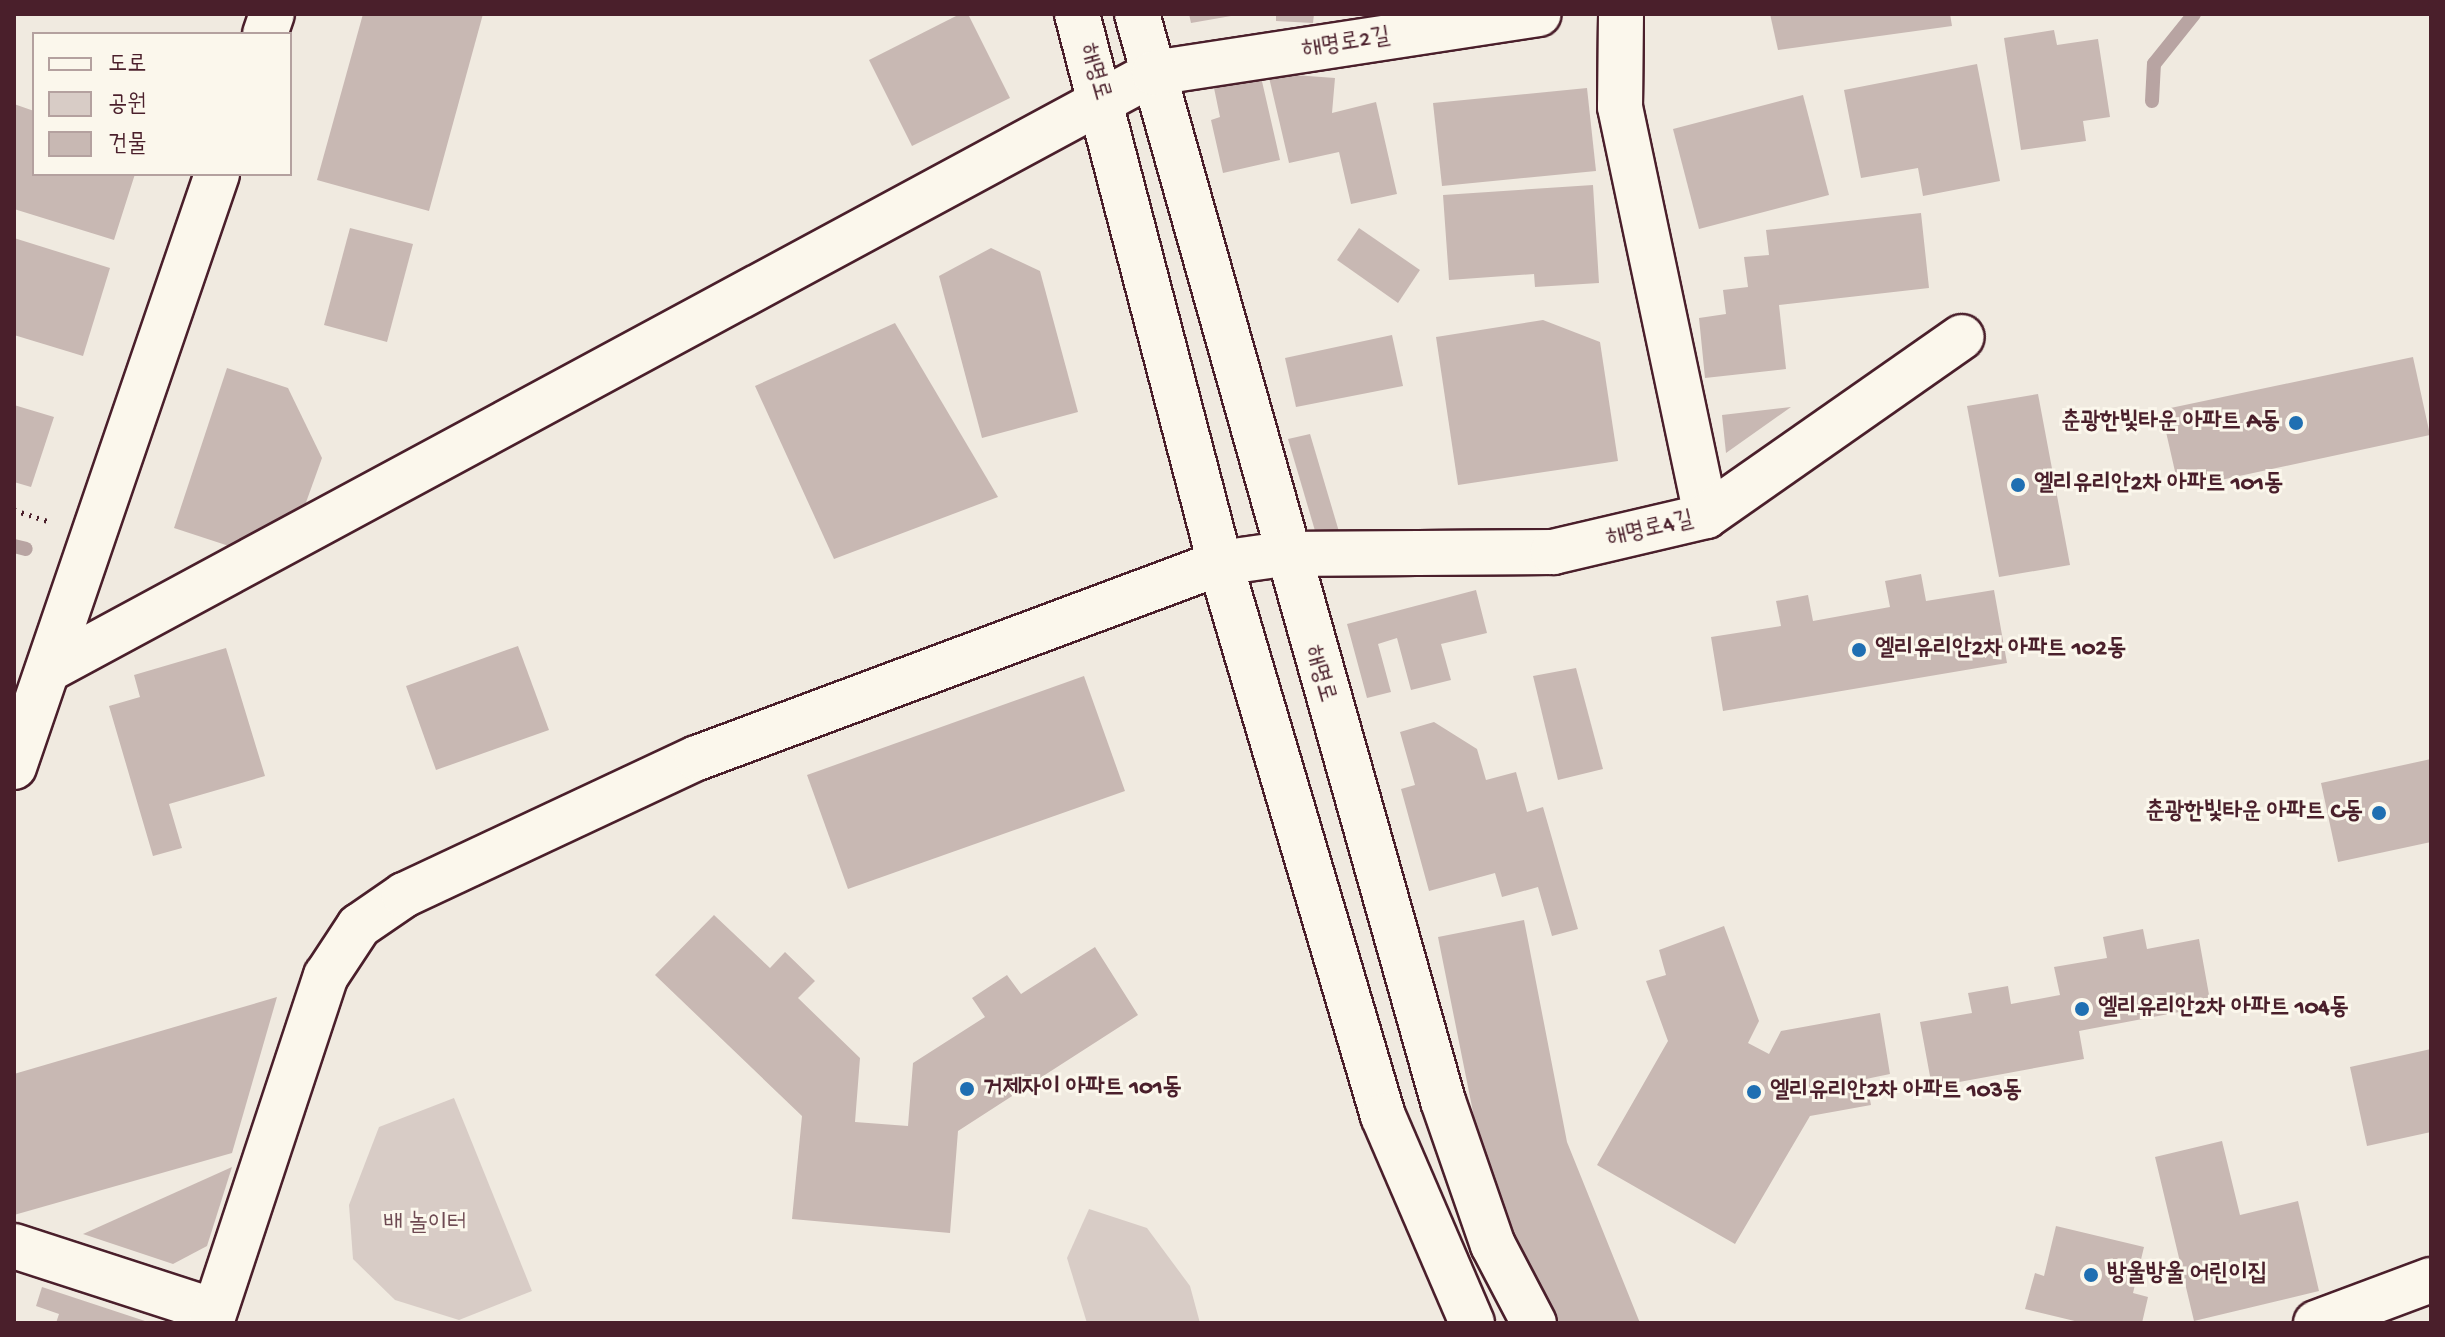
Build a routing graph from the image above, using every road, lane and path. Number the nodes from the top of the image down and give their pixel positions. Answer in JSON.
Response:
{"nodes":[{"id":1,"x":1077,"y":14,"type":"edge"},
{"id":2,"x":1137,"y":14,"type":"edge"},
{"id":3,"x":1538,"y":14,"type":"edge"},
{"id":4,"x":1621,"y":14,"type":"edge"},
{"id":5,"x":1154,"y":73,"type":"junction"},
{"id":6,"x":1102,"y":100,"type":"junction"},
{"id":7,"x":216,"y":176,"type":"edge"},
{"id":8,"x":1962,"y":337,"type":"dead end"},
{"id":9,"x":1706,"y":516,"type":"junction"},
{"id":10,"x":1283,"y":554,"type":"junction"},
{"id":11,"x":1220,"y":563,"type":"junction"},
{"id":12,"x":31,"y":674,"type":"edge"},
{"id":13,"x":14,"y":767,"type":"edge"},
{"id":14,"x":14,"y":1246,"type":"edge"},
{"id":15,"x":2431,"y":1280,"type":"edge"},
{"id":16,"x":212,"y":1317,"type":"edge"},
{"id":17,"x":2341,"y":1317,"type":"edge"},
{"id":18,"x":1472,"y":1323,"type":"edge"},
{"id":19,"x":1534,"y":1323,"type":"edge"}],
"edges":[{"from":1,"to":6,"type":"street","name":"해명로"},
{"from":2,"to":5,"type":"street","name":"해명로"},
{"from":3,"to":5,"type":"street","name":"해명로2길"},
{"from":4,"to":9,"type":"street"},
{"from":5,"to":6,"type":"street","name":"해명로2길"},
{"from":5,"to":10,"type":"street","name":"해명로"},
{"from":6,"to":11,"type":"street","name":"해명로"},
{"from":6,"to":12,"type":"street","name":"해명로2길"},
{"from":7,"to":12,"type":"street"},
{"from":8,"to":9,"type":"street","name":"해명로4길"},
{"from":9,"to":10,"type":"street","name":"해명로4길"},
{"from":10,"to":11,"type":"street","name":"해명로4길"},
{"from":10,"to":19,"type":"street","name":"해명로"},
{"from":11,"to":16,"type":"street","name":"해명로4길"},
{"from":11,"to":18,"type":"street","name":"해명로"},
{"from":12,"to":13,"type":"street"},
{"from":14,"to":16,"type":"street"},
{"from":15,"to":17,"type":"street"}]}
